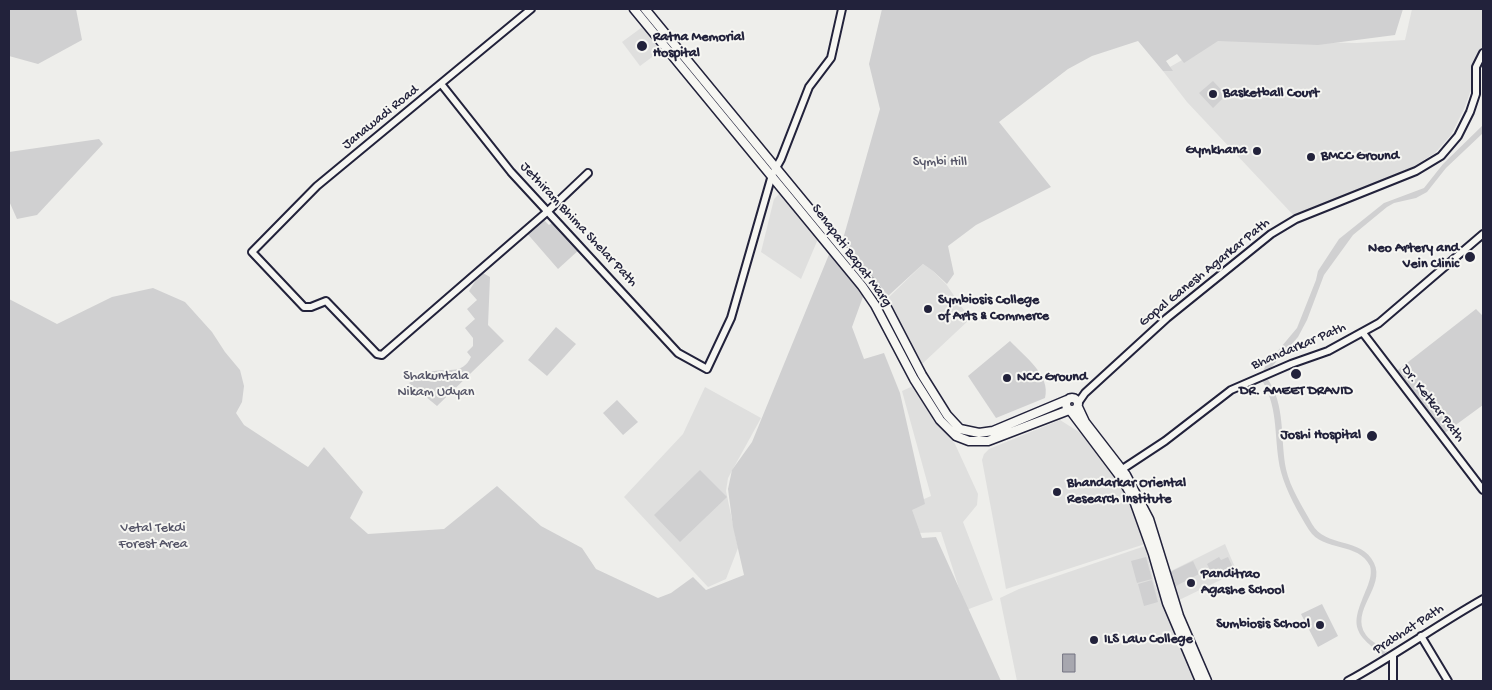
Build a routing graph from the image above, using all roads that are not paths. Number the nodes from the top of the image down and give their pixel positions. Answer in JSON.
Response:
{"nodes":[{"id":1,"x":532,"y":9,"type":"edge"},
{"id":2,"x":634,"y":9,"type":"edge"},
{"id":3,"x":645,"y":9,"type":"edge"},
{"id":4,"x":842,"y":9,"type":"edge"},
{"id":5,"x":1483,"y":53,"type":"edge"},
{"id":6,"x":442,"y":85,"type":"junction"},
{"id":7,"x":776,"y":166,"type":"junction"},
{"id":8,"x":588,"y":173,"type":"dead end"},
{"id":9,"x":772,"y":175,"type":"junction"},
{"id":10,"x":548,"y":211,"type":"junction"},
{"id":11,"x":1483,"y":234,"type":"edge"},
{"id":12,"x":1363,"y":333,"type":"junction"},
{"id":13,"x":1073,"y":405,"type":"junction"},
{"id":14,"x":1119,"y":471,"type":"junction"},
{"id":15,"x":1483,"y":490,"type":"edge"},
{"id":16,"x":1483,"y":599,"type":"edge"},
{"id":17,"x":1421,"y":636,"type":"junction"},
{"id":18,"x":1393,"y":656,"type":"junction"},
{"id":19,"x":1200,"y":681,"type":"edge"},
{"id":20,"x":1207,"y":681,"type":"edge"},
{"id":21,"x":1348,"y":681,"type":"edge"},
{"id":22,"x":1393,"y":681,"type":"edge"},
{"id":23,"x":1448,"y":681,"type":"edge"}],
"edges":[{"from":1,"to":6,"type":"street","name":"Janawadi Road"},
{"from":2,"to":9,"type":"main road","name":"Senapati Bapat Marg"},
{"from":3,"to":7,"type":"main road","name":"Senapati Bapat Marg"},
{"from":4,"to":7,"type":"street"},
{"from":5,"to":13,"type":"street","name":"Gopal Ganesh Agarkar Path"},
{"from":6,"to":10,"type":"street","name":"Jethiram Bhima Shelar Path"},
{"from":6,"to":10,"type":"street","name":"Janawadi Road"},
{"from":7,"to":9,"type":"street"},
{"from":7,"to":13,"type":"main road","name":"Senapati Bapat Marg"},
{"from":8,"to":10,"type":"street"},
{"from":9,"to":10,"type":"street","name":"Jethiram Bhima Shelar Path"},
{"from":9,"to":13,"type":"main road","name":"Senapati Bapat Marg"},
{"from":11,"to":12,"type":"street","name":"Bhandarkar Path"},
{"from":12,"to":14,"type":"street","name":"Bhandarkar Path"},
{"from":12,"to":15,"type":"street","name":"Dr. Ketkar Path"},
{"from":13,"to":14,"type":"main road"},
{"from":14,"to":19,"type":"main road"},
{"from":14,"to":20,"type":"main road"},
{"from":16,"to":17,"type":"street","name":"Prabhat Path"},
{"from":17,"to":18,"type":"street","name":"Prabhat Path"},
{"from":17,"to":23,"type":"street"},
{"from":18,"to":21,"type":"street","name":"Prabhat Path"},
{"from":18,"to":22,"type":"street"}]}
